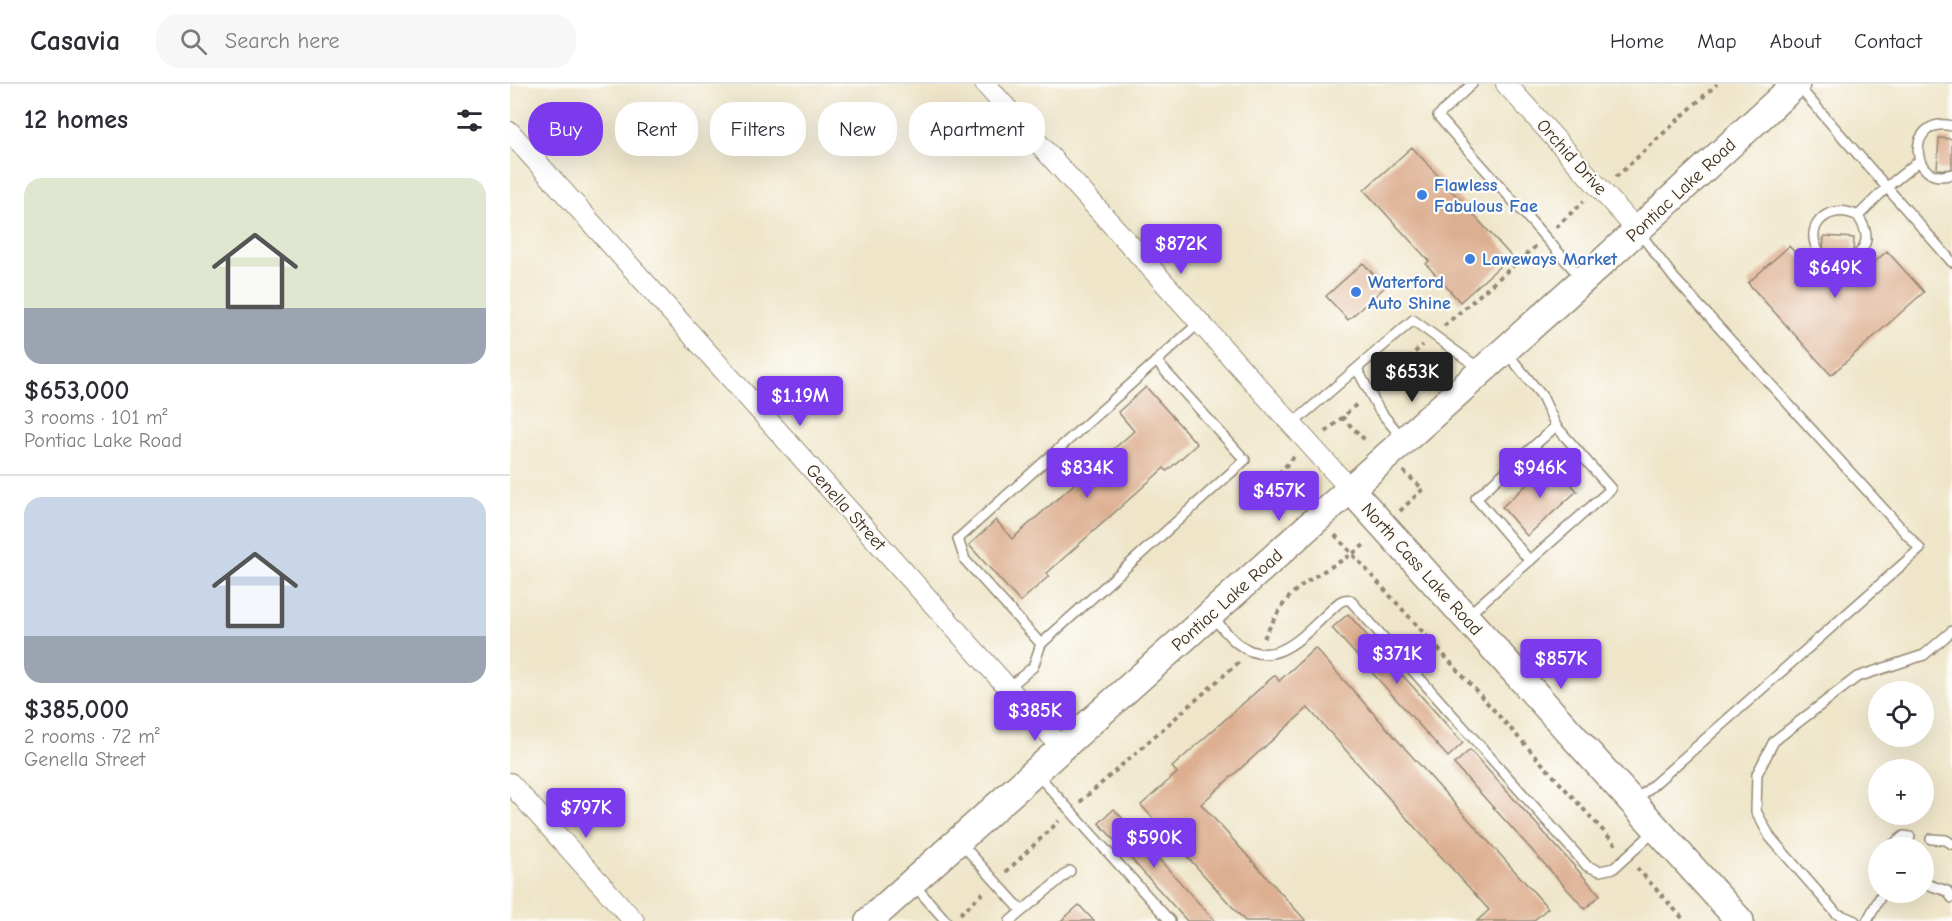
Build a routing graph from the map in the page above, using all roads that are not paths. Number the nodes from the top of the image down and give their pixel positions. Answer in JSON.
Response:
{"nodes":[{"id":1,"x":985,"y":84,"type":"edge"},
{"id":2,"x":1472,"y":84,"type":"edge"},
{"id":3,"x":1506,"y":84,"type":"edge"},
{"id":4,"x":1796,"y":84,"type":"edge"},
{"id":5,"x":1952,"y":126,"type":"edge"},
{"id":6,"x":510,"y":132,"type":"edge"},
{"id":7,"x":1919,"y":161,"type":"junction"},
{"id":8,"x":1952,"y":174,"type":"edge"},
{"id":9,"x":1887,"y":187,"type":"junction"},
{"id":10,"x":1858,"y":216,"type":"junction"},
{"id":11,"x":1637,"y":230,"type":"junction"},
{"id":12,"x":1822,"y":255,"type":"dead end"},
{"id":13,"x":1852,"y":261,"type":"dead end"},
{"id":14,"x":1952,"y":262,"type":"edge"},
{"id":15,"x":1583,"y":280,"type":"junction"},
{"id":16,"x":1199,"y":323,"type":"junction"},
{"id":17,"x":1505,"y":350,"type":"junction"},
{"id":18,"x":1156,"y":361,"type":"junction"},
{"id":19,"x":1357,"y":369,"type":"junction"},
{"id":20,"x":1482,"y":371,"type":"junction"},
{"id":21,"x":1291,"y":424,"type":"junction"},
{"id":22,"x":1556,"y":426,"type":"junction"},
{"id":23,"x":1405,"y":440,"type":"junction"},
{"id":24,"x":1350,"y":489,"type":"junction"},
{"id":25,"x":1530,"y":561,"type":"junction"},
{"id":26,"x":1210,"y":614,"type":"junction"},
{"id":27,"x":1465,"y":617,"type":"junction"},
{"id":28,"x":1952,"y":631,"type":"edge"},
{"id":29,"x":1041,"y":644,"type":"junction"},
{"id":30,"x":1008,"y":688,"type":"junction"},
{"id":31,"x":1062,"y":748,"type":"junction"},
{"id":32,"x":1035,"y":772,"type":"junction"},
{"id":33,"x":510,"y":783,"type":"edge"},
{"id":34,"x":1634,"y":803,"type":"junction"},
{"id":35,"x":1657,"y":829,"type":"junction"},
{"id":36,"x":1903,"y":837,"type":"edge"},
{"id":37,"x":1910,"y":837,"type":"dead end"},
{"id":38,"x":1934,"y":839,"type":"edge"},
{"id":39,"x":959,"y":841,"type":"junction"},
{"id":40,"x":1952,"y":844,"type":"edge"},
{"id":41,"x":1070,"y":871,"type":"dead end"},
{"id":42,"x":912,"y":883,"type":"junction"},
{"id":43,"x":1934,"y":886,"type":"edge"},
{"id":44,"x":1950,"y":890,"type":"edge"},
{"id":45,"x":1877,"y":903,"type":"edge"},
{"id":46,"x":1022,"y":911,"type":"junction"},
{"id":47,"x":634,"y":921,"type":"edge"},
{"id":48,"x":869,"y":921,"type":"edge"},
{"id":49,"x":946,"y":921,"type":"edge"},
{"id":50,"x":1010,"y":921,"type":"edge"},
{"id":51,"x":1170,"y":921,"type":"edge"},
{"id":52,"x":1740,"y":921,"type":"edge"},
{"id":53,"x":1855,"y":921,"type":"edge"},
{"id":54,"x":1867,"y":921,"type":"edge"}],
"edges":[{"from":1,"to":16,"type":"street","name":"North Cass Lake Road"},
{"from":2,"to":15,"type":"lane"},
{"from":3,"to":11,"type":"street","name":"Orchid Drive"},
{"from":4,"to":9,"type":"lane"},
{"from":4,"to":11,"type":"main road","name":"Pontiac Lake Road"},
{"from":5,"to":7,"type":"lane"},
{"from":6,"to":30,"type":"street","name":"Genella Street"},
{"from":7,"to":8,"type":"lane"},
{"from":7,"to":9,"type":"lane"},
{"from":9,"to":10,"type":"lane"},
{"from":9,"to":14,"type":"lane"},
{"from":10,"to":12,"type":"lane"},
{"from":10,"to":13,"type":"lane"},
{"from":11,"to":15,"type":"main road","name":"Pontiac Lake Road"},
{"from":11,"to":34,"type":"lane"},
{"from":15,"to":17,"type":"main road","name":"Pontiac Lake Road"},
{"from":16,"to":18,"type":"lane"},
{"from":16,"to":21,"type":"street","name":"North Cass Lake Road"},
{"from":17,"to":20,"type":"main road","name":"Pontiac Lake Road"},
{"from":17,"to":22,"type":"lane"},
{"from":18,"to":29,"type":"lane"},
{"from":18,"to":29,"type":"lane"},
{"from":19,"to":20,"type":"lane"},
{"from":19,"to":21,"type":"lane"},
{"from":19,"to":23,"type":"lane"},
{"from":20,"to":23,"type":"main road","name":"Pontiac Lake Road"},
{"from":21,"to":24,"type":"street","name":"North Cass Lake Road"},
{"from":22,"to":25,"type":"lane"},
{"from":22,"to":25,"type":"lane"},
{"from":23,"to":24,"type":"main road","name":"Pontiac Lake Road"},
{"from":24,"to":26,"type":"main road","name":"Pontiac Lake Road"},
{"from":24,"to":27,"type":"main road","name":"North Cass Lake Road"},
{"from":25,"to":27,"type":"lane"},
{"from":26,"to":31,"type":"main road","name":"Pontiac Lake Road"},
{"from":26,"to":35,"type":"lane"},
{"from":27,"to":34,"type":"main road","name":"North Cass Lake Road"},
{"from":28,"to":53,"type":"lane"},
{"from":29,"to":30,"type":"lane"},
{"from":30,"to":31,"type":"street","name":"Genella Street"},
{"from":31,"to":32,"type":"main road","name":"Pontiac Lake Road"},
{"from":32,"to":39,"type":"main road","name":"Pontiac Lake Road"},
{"from":32,"to":51,"type":"lane"},
{"from":33,"to":47,"type":"street"},
{"from":34,"to":35,"type":"main road","name":"North Cass Lake Road"},
{"from":35,"to":52,"type":"main road","name":"North Cass Lake Road"},
{"from":36,"to":37,"type":"lane"},
{"from":38,"to":40,"type":"lane"},
{"from":39,"to":42,"type":"main road","name":"Pontiac Lake Road"},
{"from":39,"to":46,"type":"lane"},
{"from":41,"to":46,"type":"lane"},
{"from":42,"to":48,"type":"main road","name":"Pontiac Lake Road"},
{"from":42,"to":49,"type":"lane"},
{"from":43,"to":44,"type":"lane"},
{"from":45,"to":54,"type":"lane"},
{"from":46,"to":50,"type":"lane"}]}
